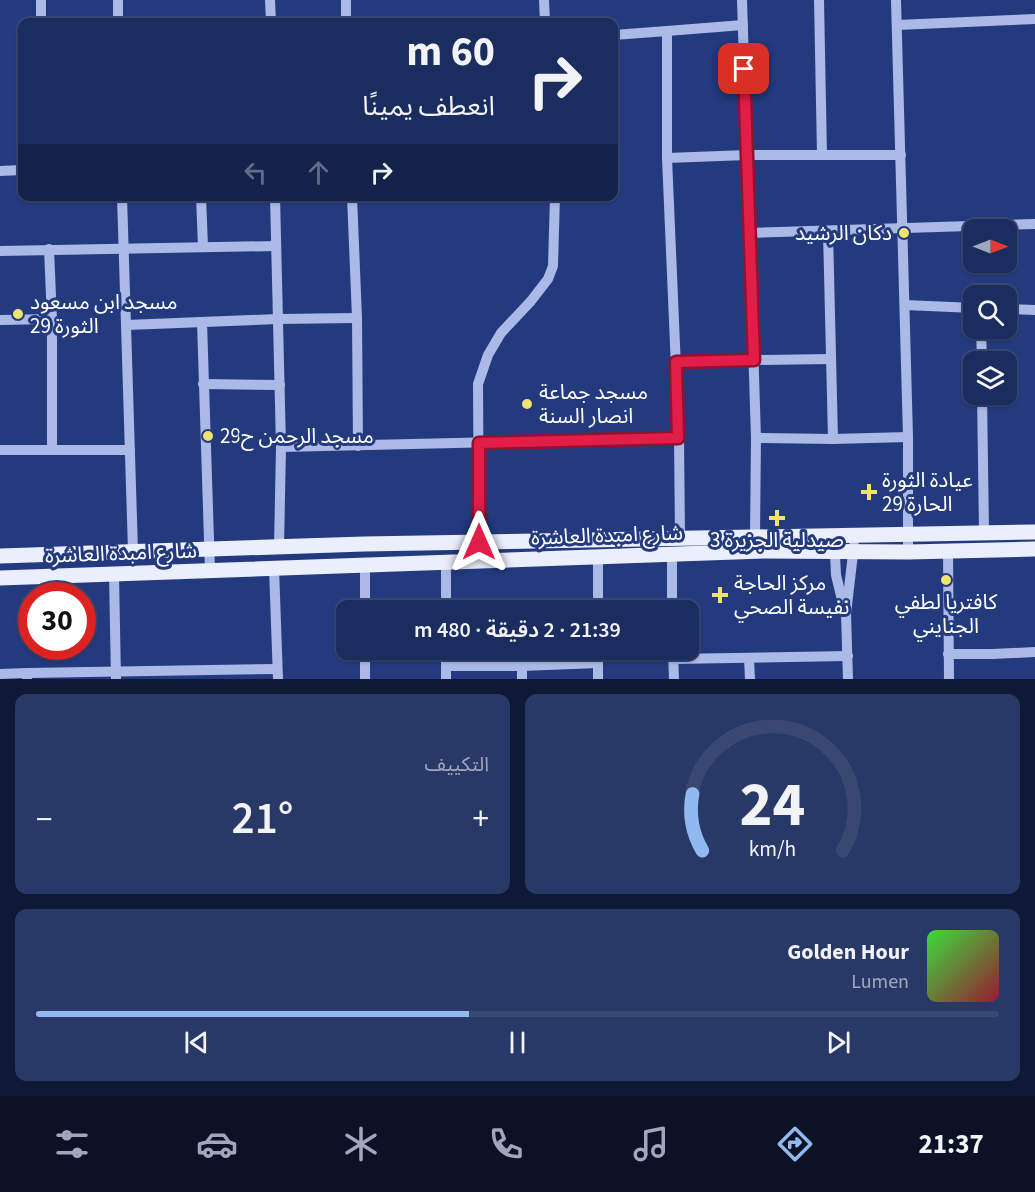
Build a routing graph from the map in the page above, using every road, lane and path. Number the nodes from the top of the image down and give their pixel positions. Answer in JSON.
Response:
{"nodes":[{"id":1,"x":41,"y":0,"type":"edge"},
{"id":2,"x":118,"y":0,"type":"edge"},
{"id":3,"x":270,"y":0,"type":"edge"},
{"id":4,"x":346,"y":0,"type":"edge"},
{"id":5,"x":544,"y":0,"type":"edge"},
{"id":6,"x":742,"y":0,"type":"edge"},
{"id":7,"x":819,"y":0,"type":"edge"},
{"id":8,"x":896,"y":0,"type":"edge"},
{"id":9,"x":41,"y":18,"type":"edge"},
{"id":10,"x":118,"y":18,"type":"edge"},
{"id":11,"x":271,"y":18,"type":"edge"},
{"id":12,"x":346,"y":18,"type":"edge"},
{"id":13,"x":544,"y":18,"type":"edge"},
{"id":14,"x":1035,"y":19,"type":"edge"},
{"id":15,"x":743,"y":25,"type":"junction"},
{"id":16,"x":897,"y":25,"type":"junction"},
{"id":17,"x":666,"y":31,"type":"junction"},
{"id":18,"x":618,"y":35,"type":"edge"},
{"id":19,"x":822,"y":154,"type":"junction"},
{"id":20,"x":901,"y":154,"type":"junction"},
{"id":21,"x":747,"y":155,"type":"junction"},
{"id":22,"x":667,"y":159,"type":"junction"},
{"id":23,"x":18,"y":170,"type":"edge"},
{"id":24,"x":0,"y":171,"type":"edge"},
{"id":25,"x":122,"y":201,"type":"edge"},
{"id":26,"x":201,"y":201,"type":"edge"},
{"id":27,"x":275,"y":201,"type":"edge"},
{"id":28,"x":352,"y":201,"type":"edge"},
{"id":29,"x":555,"y":201,"type":"edge"},
{"id":30,"x":1035,"y":224,"type":"edge"},
{"id":31,"x":903,"y":229,"type":"junction"},
{"id":32,"x":828,"y":231,"type":"junction"},
{"id":33,"x":748,"y":233,"type":"junction"},
{"id":34,"x":276,"y":246,"type":"junction"},
{"id":35,"x":125,"y":247,"type":"junction"},
{"id":36,"x":203,"y":247,"type":"junction"},
{"id":37,"x":49,"y":249,"type":"junction"},
{"id":38,"x":0,"y":251,"type":"edge"},
{"id":39,"x":905,"y":305,"type":"junction"},
{"id":40,"x":963,"y":308,"type":"edge"},
{"id":41,"x":1017,"y":309,"type":"edge"},
{"id":42,"x":1035,"y":310,"type":"edge"},
{"id":43,"x":357,"y":318,"type":"junction"},
{"id":44,"x":52,"y":319,"type":"junction"},
{"id":45,"x":278,"y":319,"type":"junction"},
{"id":46,"x":0,"y":320,"type":"edge"},
{"id":47,"x":202,"y":322,"type":"junction"},
{"id":48,"x":127,"y":325,"type":"junction"},
{"id":49,"x":831,"y":359,"type":"junction"},
{"id":50,"x":754,"y":360,"type":"junction"},
{"id":51,"x":676,"y":362,"type":"junction"},
{"id":52,"x":203,"y":384,"type":"junction"},
{"id":53,"x":280,"y":385,"type":"junction"},
{"id":54,"x":982,"y":405,"type":"edge"},
{"id":55,"x":908,"y":437,"type":"junction"},
{"id":56,"x":678,"y":438,"type":"junction"},
{"id":57,"x":756,"y":438,"type":"junction"},
{"id":58,"x":833,"y":439,"type":"junction"},
{"id":59,"x":479,"y":443,"type":"junction"},
{"id":60,"x":358,"y":446,"type":"junction"},
{"id":61,"x":281,"y":447,"type":"junction"},
{"id":62,"x":0,"y":450,"type":"edge"},
{"id":63,"x":52,"y":450,"type":"junction"},
{"id":64,"x":130,"y":450,"type":"junction"},
{"id":65,"x":984,"y":532,"type":"junction"},
{"id":66,"x":1035,"y":532,"type":"edge"},
{"id":67,"x":908,"y":533,"type":"junction"},
{"id":68,"x":834,"y":534,"type":"junction"},
{"id":69,"x":854,"y":534,"type":"junction"},
{"id":70,"x":755,"y":535,"type":"junction"},
{"id":71,"x":680,"y":537,"type":"junction"},
{"id":72,"x":479,"y":542,"type":"junction"},
{"id":73,"x":279,"y":548,"type":"junction"},
{"id":74,"x":208,"y":549,"type":"junction"},
{"id":75,"x":1035,"y":549,"type":"edge"},
{"id":76,"x":133,"y":551,"type":"junction"},
{"id":77,"x":948,"y":551,"type":"junction"},
{"id":78,"x":833,"y":552,"type":"junction"},
{"id":79,"x":854,"y":552,"type":"junction"},
{"id":80,"x":908,"y":552,"type":"junction"},
{"id":81,"x":672,"y":554,"type":"junction"},
{"id":82,"x":0,"y":556,"type":"edge"},
{"id":83,"x":597,"y":556,"type":"junction"},
{"id":84,"x":446,"y":562,"type":"junction"},
{"id":85,"x":365,"y":564,"type":"junction"},
{"id":86,"x":274,"y":568,"type":"junction"},
{"id":87,"x":210,"y":571,"type":"junction"},
{"id":88,"x":114,"y":574,"type":"junction"},
{"id":89,"x":0,"y":578,"type":"edge"},
{"id":90,"x":365,"y":600,"type":"edge"},
{"id":91,"x":446,"y":600,"type":"edge"},
{"id":92,"x":598,"y":600,"type":"edge"},
{"id":93,"x":672,"y":600,"type":"edge"},
{"id":94,"x":846,"y":614,"type":"junction"},
{"id":95,"x":1035,"y":651,"type":"edge"},
{"id":96,"x":948,"y":654,"type":"junction"},
{"id":97,"x":699,"y":656,"type":"edge"},
{"id":98,"x":848,"y":657,"type":"junction"},
{"id":99,"x":749,"y":659,"type":"junction"},
{"id":100,"x":365,"y":660,"type":"edge"},
{"id":101,"x":446,"y":660,"type":"edge"},
{"id":102,"x":673,"y":660,"type":"edge"},
{"id":103,"x":598,"y":663,"type":"joint"},
{"id":104,"x":446,"y":666,"type":"junction"},
{"id":105,"x":522,"y":666,"type":"junction"},
{"id":106,"x":0,"y":674,"type":"edge"},
{"id":107,"x":277,"y":674,"type":"edge"},
{"id":108,"x":116,"y":675,"type":"edge"},
{"id":109,"x":202,"y":675,"type":"edge"},
{"id":110,"x":27,"y":676,"type":"edge"},
{"id":111,"x":365,"y":679,"type":"edge"},
{"id":112,"x":446,"y":679,"type":"edge"},
{"id":113,"x":522,"y":679,"type":"edge"},
{"id":114,"x":598,"y":679,"type":"edge"},
{"id":115,"x":674,"y":679,"type":"edge"},
{"id":116,"x":750,"y":679,"type":"edge"},
{"id":117,"x":848,"y":679,"type":"edge"},
{"id":118,"x":949,"y":679,"type":"edge"}],
"edges":[{"from":1,"to":9,"type":"street"},
{"from":2,"to":10,"type":"street"},
{"from":3,"to":11,"type":"street"},
{"from":4,"to":12,"type":"street"},
{"from":5,"to":13,"type":"street"},
{"from":6,"to":15,"type":"street"},
{"from":7,"to":19,"type":"street"},
{"from":8,"to":16,"type":"street"},
{"from":14,"to":16,"type":"street"},
{"from":15,"to":17,"type":"street"},
{"from":15,"to":21,"type":"street"},
{"from":16,"to":20,"type":"street"},
{"from":17,"to":18,"type":"street"},
{"from":17,"to":22,"type":"street"},
{"from":19,"to":20,"type":"street"},
{"from":19,"to":21,"type":"street"},
{"from":20,"to":31,"type":"street"},
{"from":21,"to":22,"type":"street"},
{"from":21,"to":33,"type":"street"},
{"from":22,"to":51,"type":"street"},
{"from":23,"to":24,"type":"street"},
{"from":25,"to":35,"type":"street"},
{"from":26,"to":36,"type":"street"},
{"from":27,"to":34,"type":"street"},
{"from":28,"to":43,"type":"street"},
{"from":29,"to":59,"type":"street"},
{"from":30,"to":31,"type":"street"},
{"from":31,"to":32,"type":"street"},
{"from":31,"to":39,"type":"street"},
{"from":32,"to":33,"type":"street"},
{"from":32,"to":49,"type":"street"},
{"from":33,"to":50,"type":"street"},
{"from":34,"to":36,"type":"street"},
{"from":34,"to":45,"type":"street"},
{"from":35,"to":36,"type":"street"},
{"from":35,"to":37,"type":"street"},
{"from":35,"to":48,"type":"street"},
{"from":37,"to":38,"type":"street"},
{"from":37,"to":44,"type":"street"},
{"from":39,"to":40,"type":"street"},
{"from":39,"to":55,"type":"street"},
{"from":41,"to":42,"type":"street"},
{"from":43,"to":45,"type":"street"},
{"from":43,"to":60,"type":"street"},
{"from":44,"to":46,"type":"street"},
{"from":44,"to":63,"type":"street"},
{"from":45,"to":47,"type":"street"},
{"from":45,"to":53,"type":"street"},
{"from":47,"to":48,"type":"street"},
{"from":47,"to":52,"type":"street"},
{"from":48,"to":64,"type":"street"},
{"from":49,"to":50,"type":"street"},
{"from":49,"to":58,"type":"street"},
{"from":50,"to":51,"type":"street"},
{"from":50,"to":57,"type":"street"},
{"from":51,"to":56,"type":"street"},
{"from":52,"to":53,"type":"street"},
{"from":52,"to":74,"type":"street"},
{"from":53,"to":61,"type":"street"},
{"from":54,"to":65,"type":"street"},
{"from":55,"to":58,"type":"street"},
{"from":55,"to":67,"type":"street"},
{"from":56,"to":59,"type":"street"},
{"from":56,"to":71,"type":"street"},
{"from":57,"to":58,"type":"street"},
{"from":57,"to":70,"type":"street"},
{"from":59,"to":60,"type":"street"},
{"from":59,"to":72,"type":"street"},
{"from":60,"to":61,"type":"street"},
{"from":61,"to":73,"type":"street"},
{"from":62,"to":63,"type":"street"},
{"from":63,"to":64,"type":"street"},
{"from":64,"to":76,"type":"street"},
{"from":65,"to":66,"type":"main road","name":"شارع امبدة العاشرة"},
{"from":65,"to":67,"type":"main road","name":"شارع امبدة العاشرة"},
{"from":67,"to":69,"type":"main road","name":"شارع امبدة العاشرة"},
{"from":67,"to":80,"type":"street"},
{"from":68,"to":69,"type":"main road","name":"شارع امبدة العاشرة"},
{"from":68,"to":70,"type":"main road","name":"شارع امبدة العاشرة"},
{"from":68,"to":78,"type":"street"},
{"from":69,"to":79,"type":"street"},
{"from":70,"to":71,"type":"main road","name":"شارع امبدة العاشرة"},
{"from":71,"to":72,"type":"main road","name":"شارع امبدة العاشرة"},
{"from":72,"to":73,"type":"main road","name":"شارع امبدة العاشرة"},
{"from":73,"to":74,"type":"main road","name":"شارع امبدة العاشرة"},
{"from":74,"to":76,"type":"main road","name":"شارع امبدة العاشرة"},
{"from":74,"to":87,"type":"street"},
{"from":75,"to":77,"type":"main road","name":"شارع امبدة العاشرة"},
{"from":76,"to":82,"type":"main road","name":"شارع امبدة العاشرة"},
{"from":77,"to":80,"type":"main road","name":"شارع امبدة العاشرة"},
{"from":77,"to":96,"type":"street"},
{"from":78,"to":79,"type":"main road","name":"شارع امبدة العاشرة"},
{"from":78,"to":81,"type":"main road","name":"شارع امبدة العاشرة"},
{"from":78,"to":94,"type":"street"},
{"from":79,"to":80,"type":"main road","name":"شارع امبدة العاشرة"},
{"from":79,"to":94,"type":"street"},
{"from":81,"to":83,"type":"main road","name":"شارع امبدة العاشرة"},
{"from":81,"to":93,"type":"street"},
{"from":83,"to":84,"type":"main road","name":"شارع امبدة العاشرة"},
{"from":83,"to":92,"type":"street"},
{"from":84,"to":85,"type":"main road","name":"شارع امبدة العاشرة"},
{"from":84,"to":91,"type":"street"},
{"from":85,"to":86,"type":"main road","name":"شارع امبدة العاشرة"},
{"from":85,"to":90,"type":"street"},
{"from":86,"to":87,"type":"main road","name":"شارع امبدة العاشرة"},
{"from":86,"to":107,"type":"street"},
{"from":87,"to":88,"type":"main road","name":"شارع امبدة العاشرة"},
{"from":88,"to":89,"type":"main road","name":"شارع امبدة العاشرة"},
{"from":88,"to":108,"type":"street"},
{"from":94,"to":98,"type":"street"},
{"from":95,"to":96,"type":"street"},
{"from":96,"to":118,"type":"street"},
{"from":97,"to":99,"type":"street"},
{"from":98,"to":99,"type":"street"},
{"from":98,"to":117,"type":"street"},
{"from":99,"to":116,"type":"street"},
{"from":100,"to":111,"type":"street"},
{"from":101,"to":104,"type":"street"},
{"from":102,"to":115,"type":"street"},
{"from":103,"to":105,"type":"street"},
{"from":103,"to":114,"type":"street"},
{"from":104,"to":105,"type":"street"},
{"from":104,"to":112,"type":"street"},
{"from":105,"to":113,"type":"street"},
{"from":106,"to":110,"type":"street"},
{"from":107,"to":109,"type":"street"},
{"from":108,"to":109,"type":"street"},
{"from":108,"to":110,"type":"street"}]}
